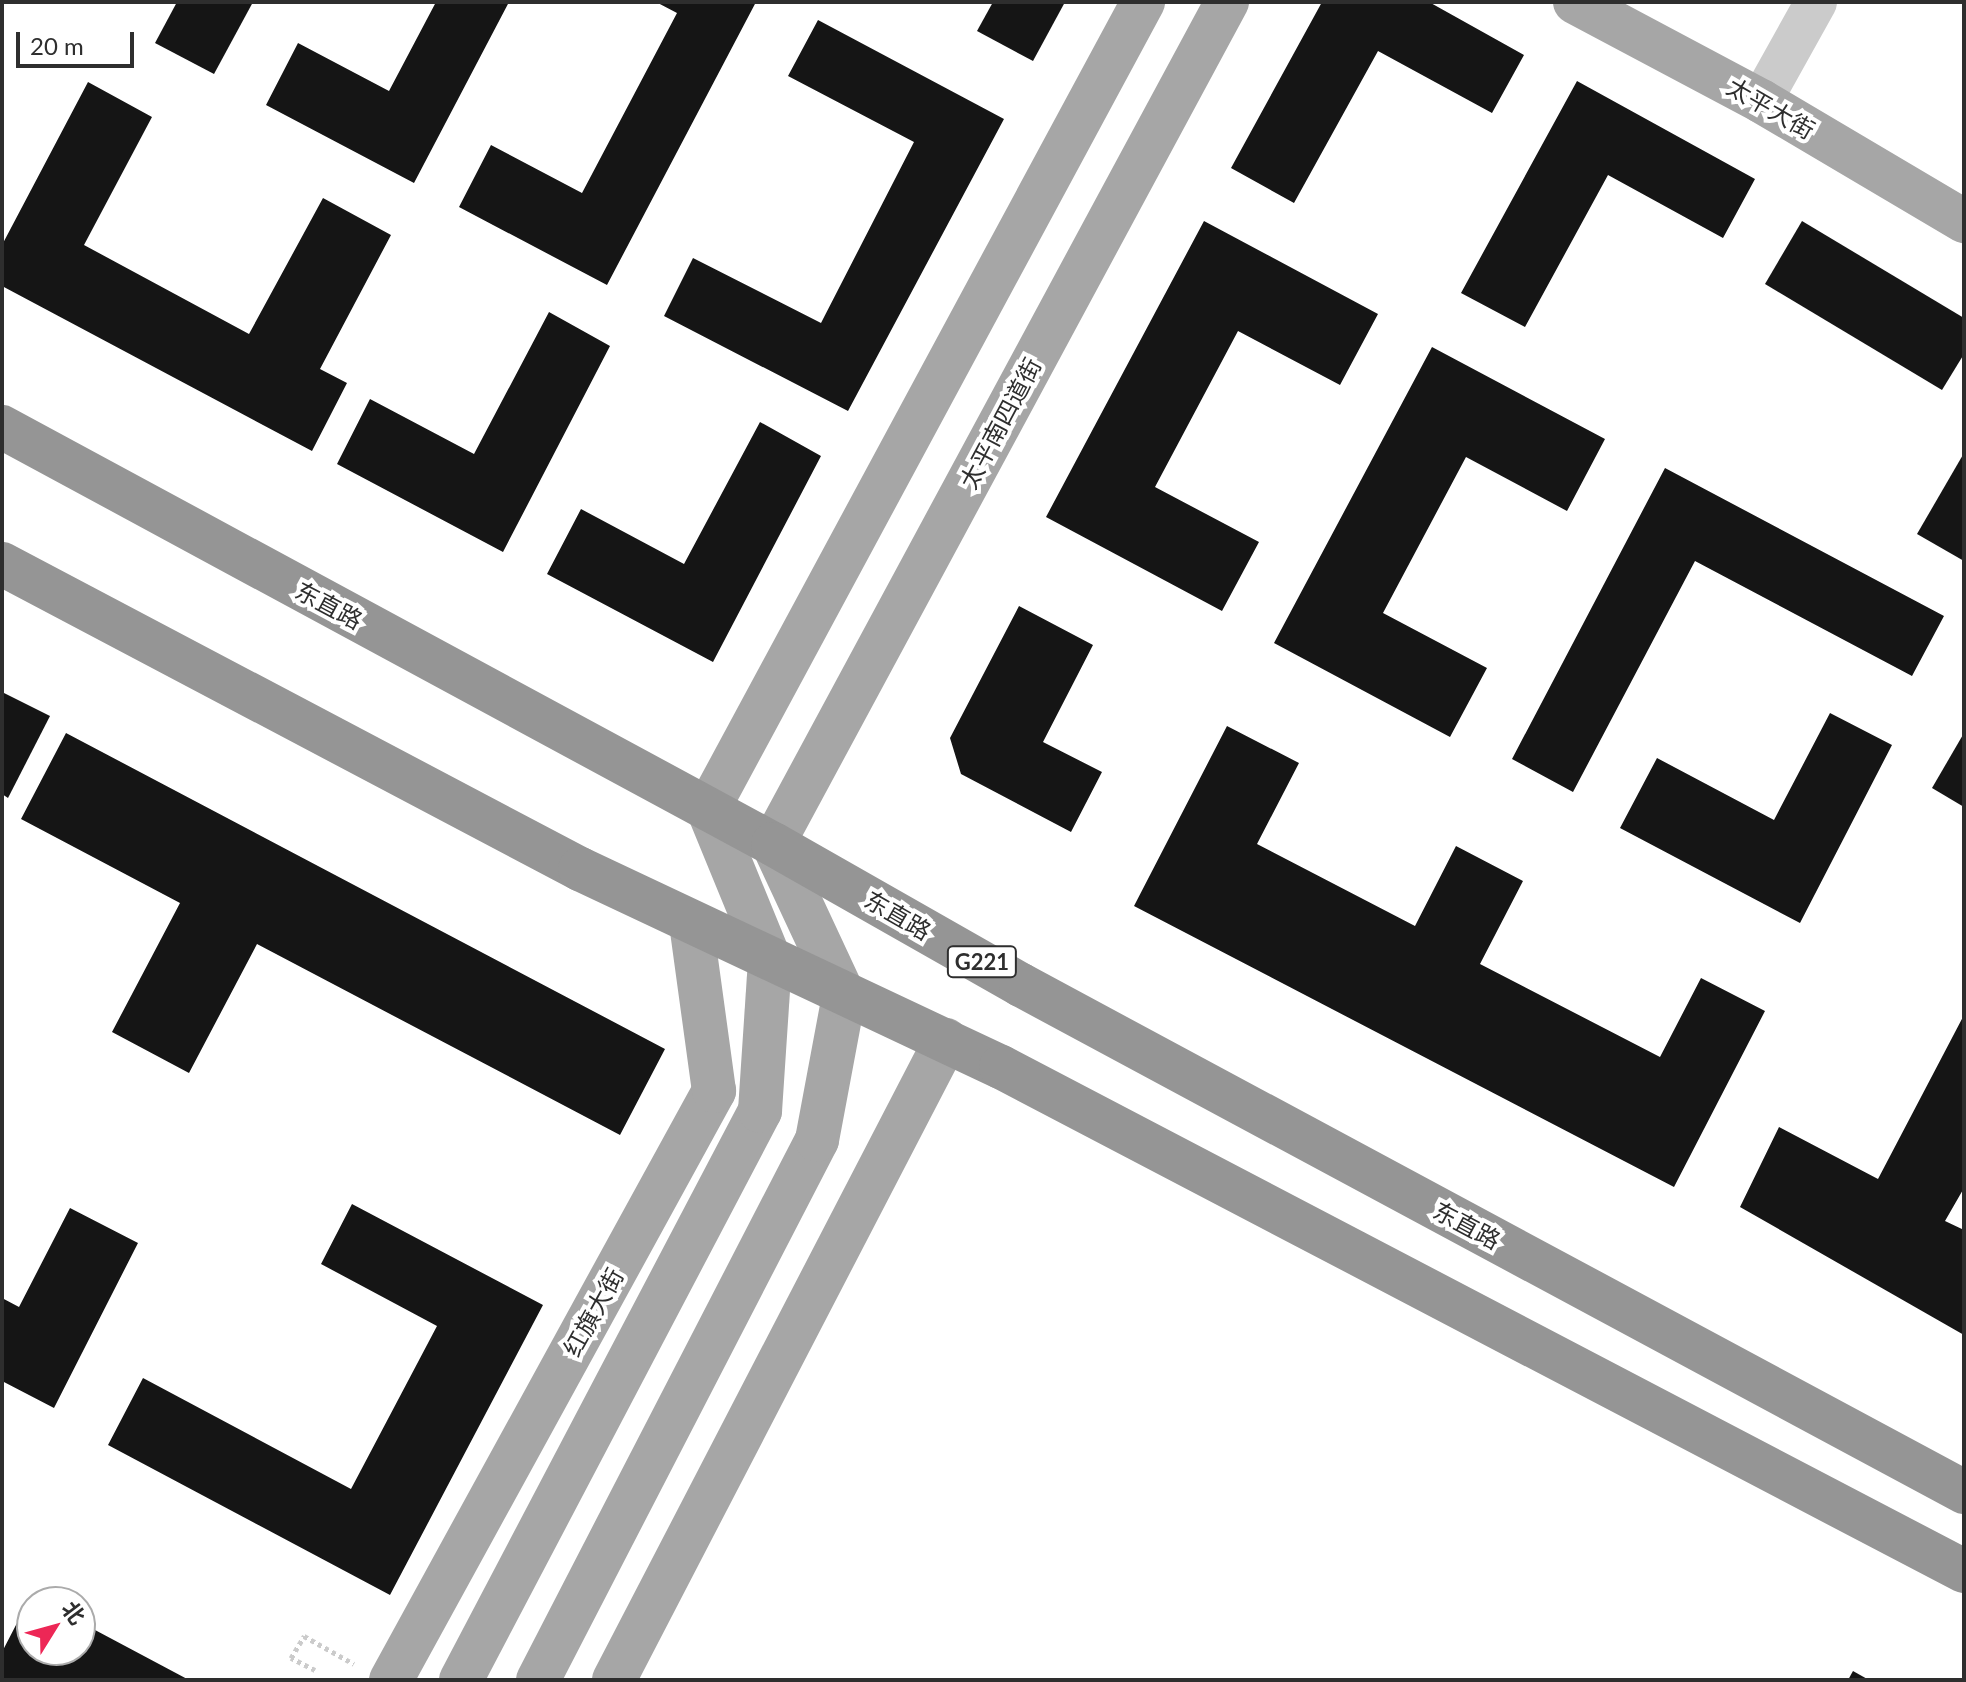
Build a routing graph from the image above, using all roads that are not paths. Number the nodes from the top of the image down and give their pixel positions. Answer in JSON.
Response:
{"nodes":[{"id":1,"x":1143,"y":2,"type":"edge"},
{"id":2,"x":1227,"y":2,"type":"edge"},
{"id":3,"x":1575,"y":2,"type":"edge"},
{"id":4,"x":1816,"y":2,"type":"edge"},
{"id":5,"x":1761,"y":101,"type":"junction"},
{"id":6,"x":1964,"y":221,"type":"edge"},
{"id":7,"x":2,"y":427,"type":"edge"},
{"id":8,"x":2,"y":564,"type":"edge"},
{"id":9,"x":708,"y":809,"type":"junction"},
{"id":10,"x":773,"y":844,"type":"junction"},
{"id":11,"x":691,"y":924,"type":"junction"},
{"id":12,"x":770,"y":960,"type":"junction"},
{"id":13,"x":844,"y":996,"type":"junction"},
{"id":14,"x":946,"y":1040,"type":"junction"},
{"id":15,"x":1964,"y":1492,"type":"edge"},
{"id":16,"x":1964,"y":1571,"type":"edge"},
{"id":17,"x":374,"y":1673,"type":"edge"},
{"id":18,"x":461,"y":1680,"type":"edge"},
{"id":19,"x":538,"y":1680,"type":"edge"},
{"id":20,"x":614,"y":1680,"type":"edge"}],
"edges":[{"from":1,"to":9,"type":"main road"},
{"from":2,"to":10,"type":"main road","name":"太平南四道街"},
{"from":3,"to":5,"type":"main road","name":"太平大街"},
{"from":4,"to":5,"type":"street"},
{"from":5,"to":6,"type":"main road","name":"太平大街"},
{"from":7,"to":9,"type":"highway","name":"东直路","number":"G221"},
{"from":8,"to":11,"type":"highway"},
{"from":9,"to":10,"type":"highway","name":"东直路","number":"G221"},
{"from":9,"to":12,"type":"main road"},
{"from":10,"to":13,"type":"main road"},
{"from":10,"to":15,"type":"highway","name":"东直路","number":"G221"},
{"from":11,"to":12,"type":"highway"},
{"from":11,"to":17,"type":"main road","name":"红旗大街"},
{"from":12,"to":13,"type":"highway"},
{"from":12,"to":18,"type":"main road"},
{"from":13,"to":14,"type":"highway"},
{"from":13,"to":19,"type":"main road"},
{"from":14,"to":16,"type":"highway"},
{"from":14,"to":20,"type":"main road"}]}
